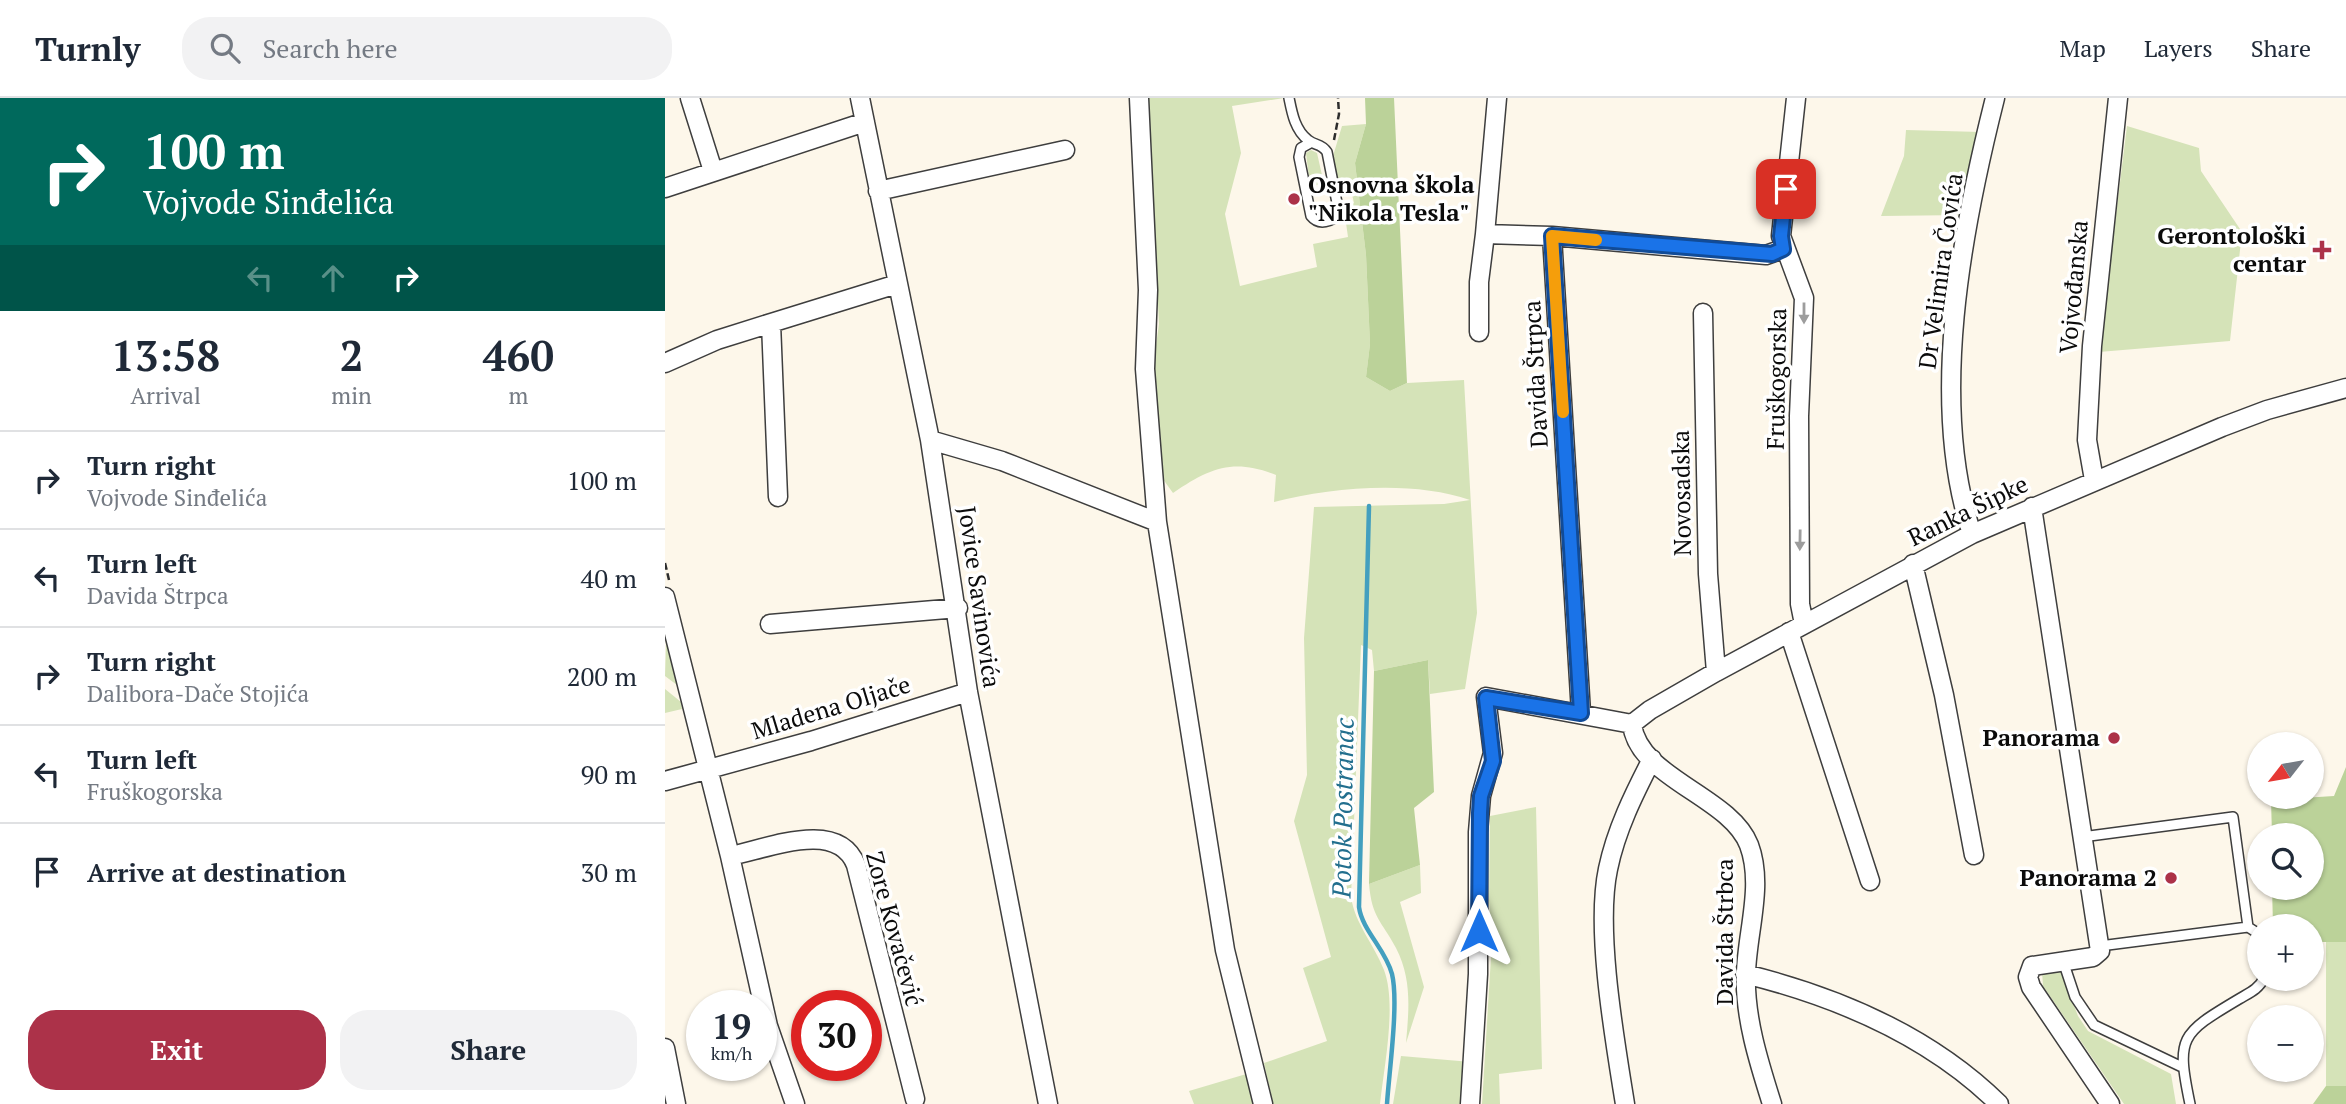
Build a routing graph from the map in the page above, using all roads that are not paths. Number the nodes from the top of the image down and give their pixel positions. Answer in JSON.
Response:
{"nodes":[{"id":1,"x":690,"y":98,"type":"edge"},
{"id":2,"x":860,"y":98,"type":"edge"},
{"id":3,"x":1139,"y":98,"type":"edge"},
{"id":4,"x":1289,"y":98,"type":"edge"},
{"id":5,"x":1497,"y":98,"type":"edge"},
{"id":6,"x":1796,"y":98,"type":"edge"},
{"id":7,"x":1996,"y":98,"type":"edge"},
{"id":8,"x":2119,"y":98,"type":"edge"},
{"id":9,"x":865,"y":122,"type":"junction"},
{"id":10,"x":1297,"y":127,"type":"junction"},
{"id":11,"x":1310,"y":143,"type":"junction"},
{"id":12,"x":1301,"y":148,"type":"junction"},
{"id":13,"x":1065,"y":150,"type":"dead end"},
{"id":14,"x":713,"y":171,"type":"junction"},
{"id":15,"x":665,"y":188,"type":"edge"},
{"id":16,"x":878,"y":191,"type":"junction"},
{"id":17,"x":1485,"y":234,"type":"junction"},
{"id":18,"x":1552,"y":236,"type":"junction"},
{"id":19,"x":1783,"y":249,"type":"junction"},
{"id":20,"x":897,"y":284,"type":"junction"},
{"id":21,"x":1703,"y":313,"type":"dead end"},
{"id":22,"x":771,"y":323,"type":"junction"},
{"id":23,"x":1479,"y":332,"type":"dead end"},
{"id":24,"x":665,"y":363,"type":"edge"},
{"id":25,"x":2346,"y":388,"type":"edge"},
{"id":26,"x":930,"y":440,"type":"junction"},
{"id":27,"x":2094,"y":480,"type":"junction"},
{"id":28,"x":778,"y":497,"type":"dead end"},
{"id":29,"x":2032,"y":507,"type":"junction"},
{"id":30,"x":1157,"y":522,"type":"junction"},
{"id":31,"x":1972,"y":534,"type":"junction"},
{"id":32,"x":1913,"y":564,"type":"junction"},
{"id":33,"x":668,"y":590,"type":"edge"},
{"id":34,"x":958,"y":608,"type":"junction"},
{"id":35,"x":769,"y":624,"type":"dead end"},
{"id":36,"x":1797,"y":628,"type":"junction"},
{"id":37,"x":1716,"y":672,"type":"junction"},
{"id":38,"x":968,"y":692,"type":"junction"},
{"id":39,"x":1581,"y":713,"type":"junction"},
{"id":40,"x":1632,"y":724,"type":"junction"},
{"id":41,"x":1652,"y":759,"type":"junction"},
{"id":42,"x":708,"y":771,"type":"junction"},
{"id":43,"x":665,"y":781,"type":"edge"},
{"id":44,"x":2083,"y":837,"type":"junction"},
{"id":45,"x":1975,"y":855,"type":"dead end"},
{"id":46,"x":730,"y":856,"type":"junction"},
{"id":47,"x":1870,"y":881,"type":"dead end"},
{"id":48,"x":2247,"y":920,"type":"edge"},
{"id":49,"x":2247,"y":927,"type":"edge"},
{"id":50,"x":2100,"y":946,"type":"junction"},
{"id":51,"x":2063,"y":961,"type":"junction"},
{"id":52,"x":1745,"y":974,"type":"junction"},
{"id":53,"x":2253,"y":991,"type":"edge"},
{"id":54,"x":665,"y":1048,"type":"edge"},
{"id":55,"x":2182,"y":1067,"type":"junction"},
{"id":56,"x":915,"y":1099,"type":"dead end"},
{"id":57,"x":676,"y":1104,"type":"edge"},
{"id":58,"x":795,"y":1104,"type":"edge"},
{"id":59,"x":1048,"y":1104,"type":"edge"},
{"id":60,"x":1263,"y":1104,"type":"edge"},
{"id":61,"x":1470,"y":1104,"type":"edge"},
{"id":62,"x":1625,"y":1104,"type":"edge"},
{"id":63,"x":1772,"y":1104,"type":"edge"},
{"id":64,"x":1999,"y":1104,"type":"edge"},
{"id":65,"x":2110,"y":1104,"type":"edge"},
{"id":66,"x":2190,"y":1104,"type":"edge"}],
"edges":[{"from":1,"to":14,"type":"street"},
{"from":2,"to":9,"type":"street","name":"Jovice Savinovića"},
{"from":3,"to":30,"type":"street"},
{"from":4,"to":10,"type":"lane"},
{"from":5,"to":17,"type":"street"},
{"from":6,"to":19,"type":"street","name":"Fruškogorska"},
{"from":7,"to":31,"type":"street","name":"Dr Velimira Čovića"},
{"from":8,"to":27,"type":"street","name":"Vojvođanska"},
{"from":9,"to":14,"type":"street"},
{"from":9,"to":16,"type":"street","name":"Jovice Savinovića"},
{"from":10,"to":11,"type":"lane"},
{"from":10,"to":12,"type":"lane"},
{"from":11,"to":12,"type":"lane"},
{"from":11,"to":12,"type":"lane"},
{"from":13,"to":16,"type":"street"},
{"from":14,"to":15,"type":"street"},
{"from":16,"to":20,"type":"street","name":"Jovice Savinovića"},
{"from":17,"to":18,"type":"street"},
{"from":17,"to":23,"type":"street"},
{"from":18,"to":19,"type":"street"},
{"from":18,"to":39,"type":"street","name":"Davida Štrpca"},
{"from":19,"to":36,"type":"street","name":"Fruškogorska","one_way":true},
{"from":20,"to":22,"type":"street"},
{"from":20,"to":26,"type":"street","name":"Jovice Savinovića"},
{"from":21,"to":37,"type":"street","name":"Novosadska"},
{"from":22,"to":24,"type":"street"},
{"from":22,"to":28,"type":"street"},
{"from":25,"to":27,"type":"street","name":"Ranka Šipke"},
{"from":26,"to":30,"type":"street"},
{"from":26,"to":34,"type":"street","name":"Jovice Savinovića"},
{"from":27,"to":29,"type":"street","name":"Ranka Šipke"},
{"from":29,"to":31,"type":"street","name":"Ranka Šipke"},
{"from":29,"to":44,"type":"street"},
{"from":30,"to":60,"type":"street"},
{"from":31,"to":32,"type":"street","name":"Ranka Šipke"},
{"from":32,"to":36,"type":"street","name":"Ranka Šipke"},
{"from":32,"to":45,"type":"street"},
{"from":33,"to":42,"type":"street"},
{"from":34,"to":35,"type":"street"},
{"from":34,"to":38,"type":"street","name":"Jovice Savinovića"},
{"from":36,"to":37,"type":"street","name":"Ranka Šipke"},
{"from":36,"to":47,"type":"street","name":"Fruškogorska"},
{"from":37,"to":40,"type":"street","name":"Ranka Šipke"},
{"from":38,"to":42,"type":"street","name":"Mladena Oljače"},
{"from":38,"to":59,"type":"street","name":"Jovice Savinovića"},
{"from":39,"to":40,"type":"street"},
{"from":39,"to":61,"type":"street"},
{"from":40,"to":41,"type":"street","name":"Davida Štrbca"},
{"from":41,"to":52,"type":"street","name":"Davida Štrbca"},
{"from":41,"to":62,"type":"street"},
{"from":42,"to":43,"type":"street","name":"Mladena Oljače"},
{"from":42,"to":46,"type":"street"},
{"from":44,"to":48,"type":"lane"},
{"from":44,"to":50,"type":"street"},
{"from":46,"to":56,"type":"street","name":"Zore Kovačević"},
{"from":46,"to":58,"type":"street"},
{"from":49,"to":50,"type":"lane"},
{"from":50,"to":51,"type":"street"},
{"from":51,"to":55,"type":"lane"},
{"from":51,"to":65,"type":"street"},
{"from":52,"to":63,"type":"street","name":"Davida Štrbca"},
{"from":52,"to":64,"type":"street"},
{"from":53,"to":55,"type":"lane"},
{"from":54,"to":57,"type":"street"},
{"from":55,"to":66,"type":"lane"}]}
